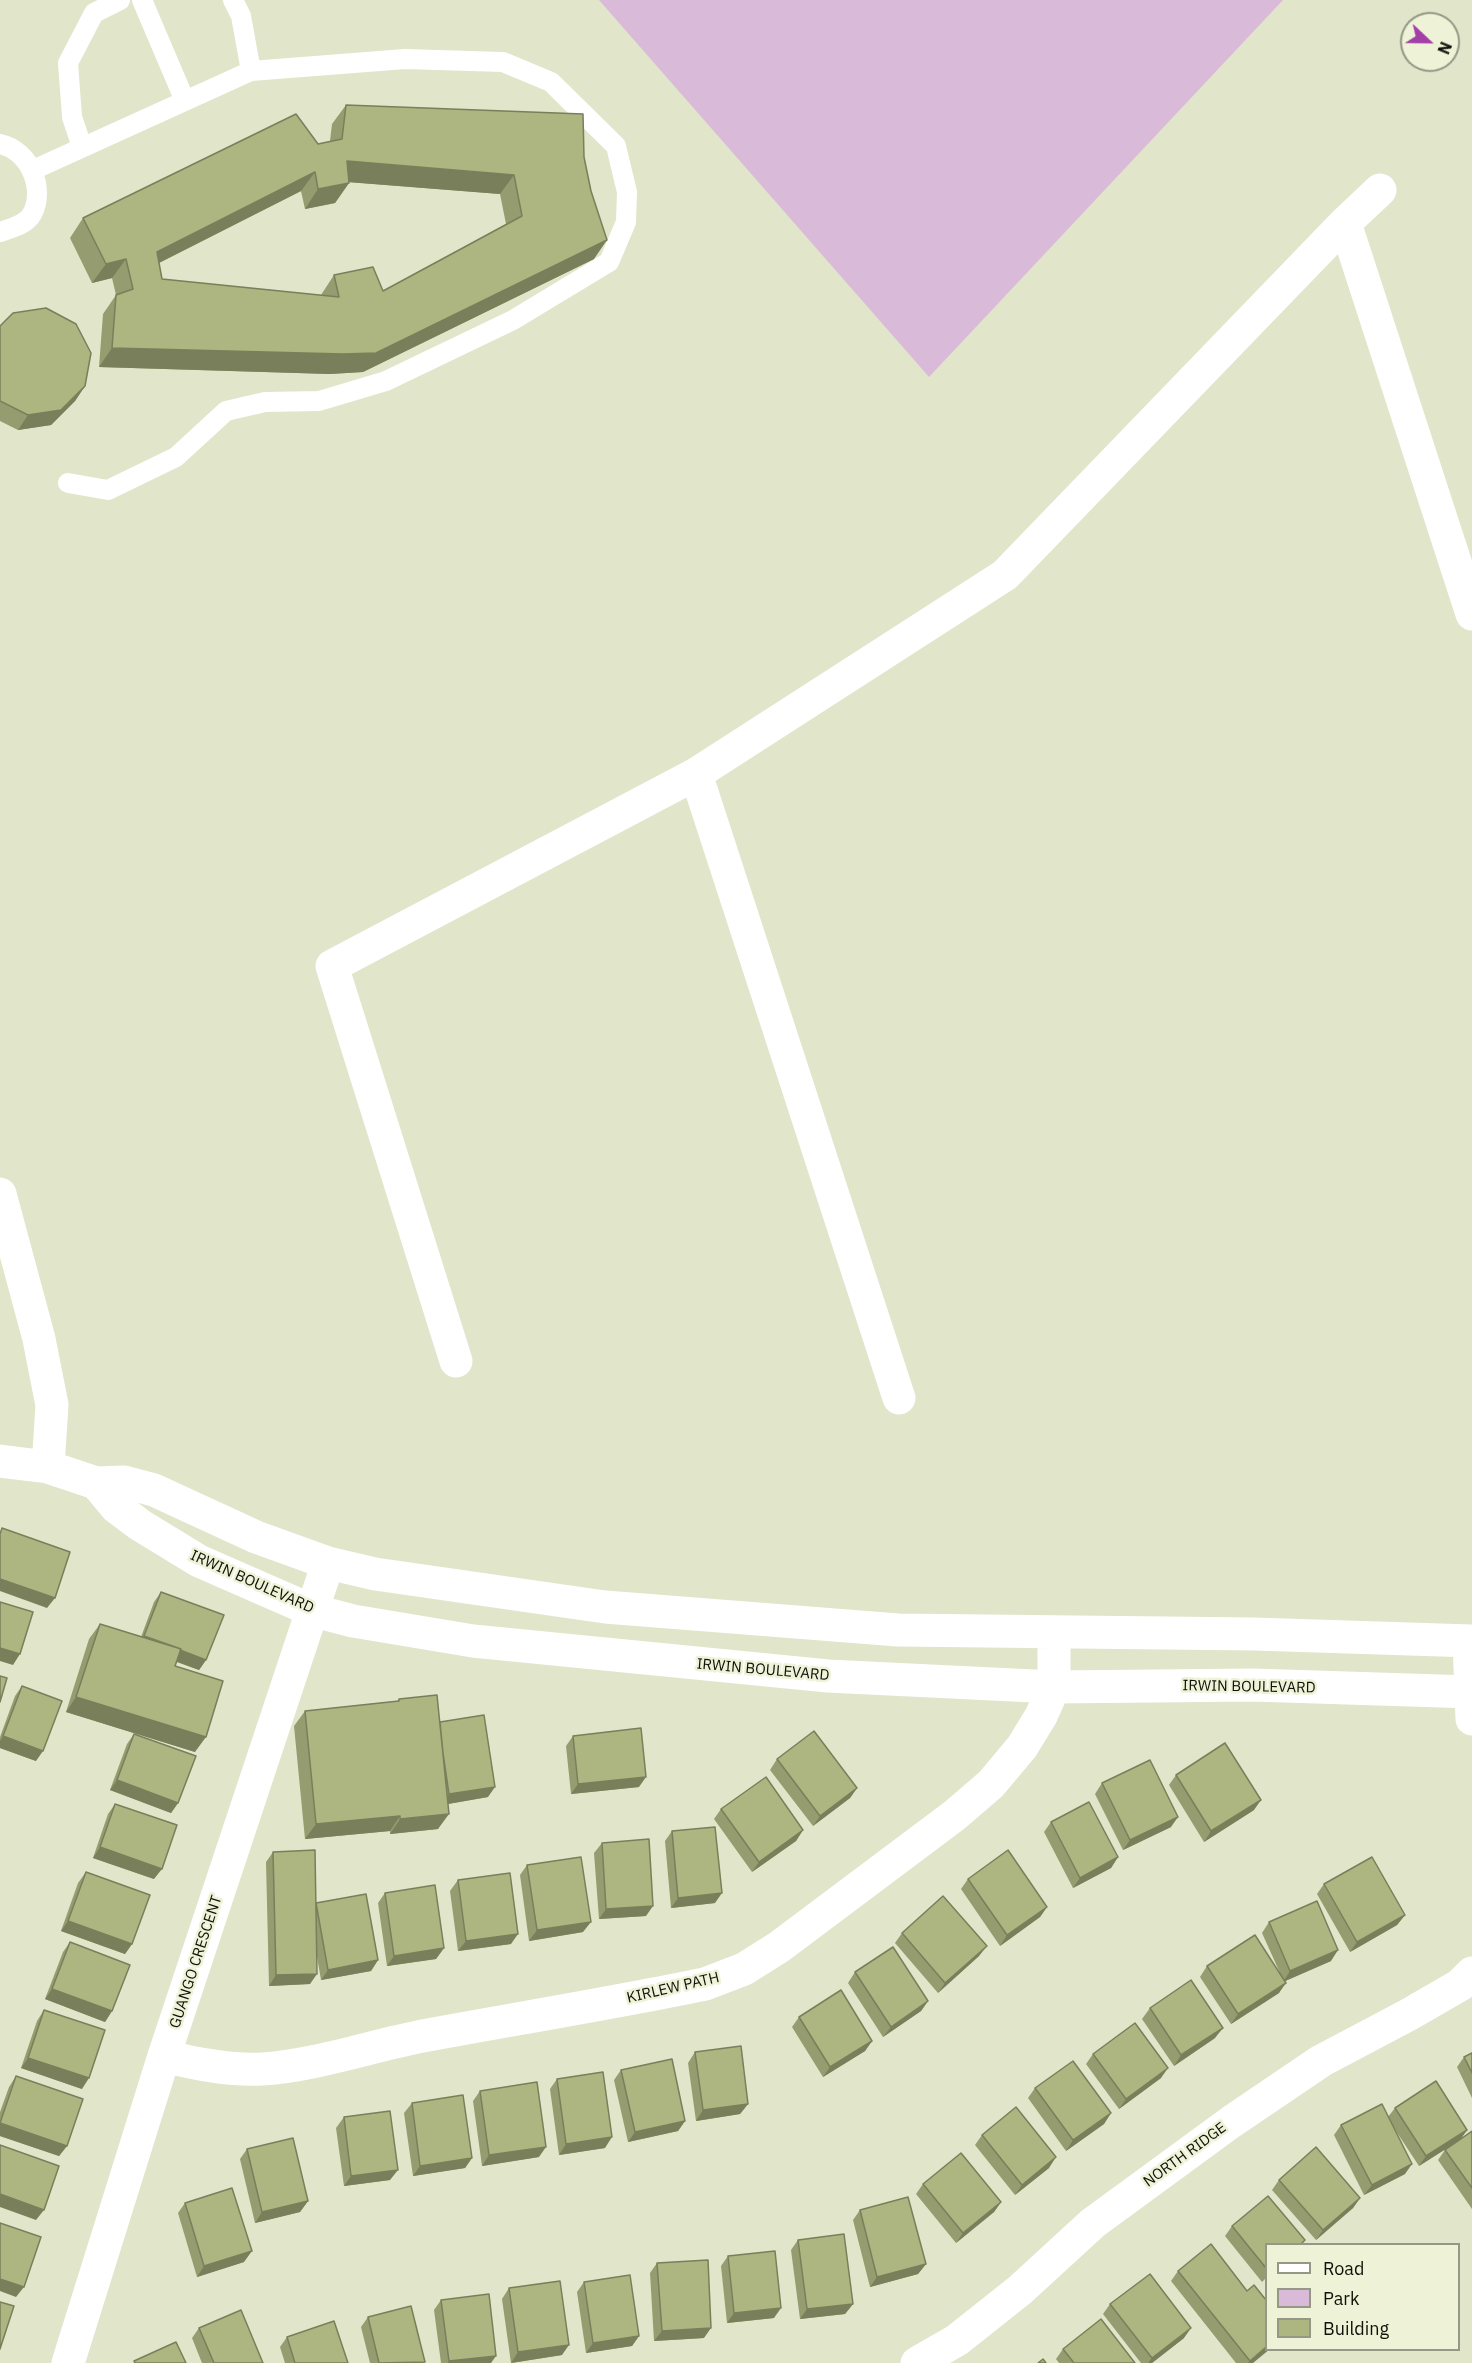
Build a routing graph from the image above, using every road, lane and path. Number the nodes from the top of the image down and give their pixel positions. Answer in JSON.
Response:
{"nodes":[{"id":1,"x":120,"y":0,"type":"edge"},
{"id":2,"x":142,"y":0,"type":"edge"},
{"id":3,"x":233,"y":0,"type":"edge"},
{"id":4,"x":251,"y":71,"type":"junction"},
{"id":5,"x":185,"y":101,"type":"junction"},
{"id":6,"x":0,"y":144,"type":"edge"},
{"id":7,"x":82,"y":147,"type":"junction"},
{"id":8,"x":33,"y":170,"type":"junction"},
{"id":9,"x":1380,"y":190,"type":"dead end"},
{"id":10,"x":1345,"y":223,"type":"junction"},
{"id":11,"x":0,"y":232,"type":"edge"},
{"id":12,"x":68,"y":483,"type":"dead end"},
{"id":13,"x":1472,"y":614,"type":"edge"},
{"id":14,"x":696,"y":774,"type":"junction"},
{"id":15,"x":0,"y":1194,"type":"edge"},
{"id":16,"x":456,"y":1361,"type":"dead end"},
{"id":17,"x":899,"y":1398,"type":"dead end"},
{"id":18,"x":0,"y":1461,"type":"edge"},
{"id":19,"x":48,"y":1467,"type":"junction"},
{"id":20,"x":96,"y":1483,"type":"junction"},
{"id":21,"x":328,"y":1563,"type":"junction"},
{"id":22,"x":311,"y":1610,"type":"junction"},
{"id":23,"x":1054,"y":1632,"type":"junction"},
{"id":24,"x":1470,"y":1641,"type":"edge"},
{"id":25,"x":1054,"y":1687,"type":"junction"},
{"id":26,"x":1471,"y":1701,"type":"edge"},
{"id":27,"x":1472,"y":1974,"type":"edge"},
{"id":28,"x":164,"y":2056,"type":"junction"},
{"id":29,"x":68,"y":2363,"type":"edge"},
{"id":30,"x":917,"y":2363,"type":"edge"}],
"edges":[{"from":1,"to":7,"type":"lane"},
{"from":2,"to":5,"type":"lane"},
{"from":3,"to":4,"type":"lane"},
{"from":4,"to":5,"type":"lane"},
{"from":4,"to":12,"type":"lane"},
{"from":5,"to":7,"type":"lane"},
{"from":6,"to":8,"type":"lane"},
{"from":7,"to":8,"type":"lane"},
{"from":8,"to":11,"type":"lane"},
{"from":9,"to":10,"type":"street"},
{"from":10,"to":13,"type":"street"},
{"from":10,"to":14,"type":"street"},
{"from":14,"to":16,"type":"street"},
{"from":14,"to":17,"type":"street"},
{"from":15,"to":19,"type":"street"},
{"from":18,"to":19,"type":"street"},
{"from":19,"to":20,"type":"street"},
{"from":20,"to":21,"type":"street"},
{"from":20,"to":22,"type":"street","name":"IRWIN BOULEVARD"},
{"from":21,"to":22,"type":"street","name":"GUANGO CRESCENT"},
{"from":21,"to":23,"type":"street"},
{"from":22,"to":25,"type":"street","name":"IRWIN BOULEVARD"},
{"from":22,"to":28,"type":"street","name":"GUANGO CRESCENT"},
{"from":23,"to":24,"type":"street"},
{"from":23,"to":25,"type":"street","name":"KIRLEW PATH"},
{"from":24,"to":26,"type":"street"},
{"from":25,"to":26,"type":"street","name":"IRWIN BOULEVARD"},
{"from":25,"to":28,"type":"street","name":"KIRLEW PATH"},
{"from":27,"to":30,"type":"street","name":"NORTH RIDGE"},
{"from":28,"to":29,"type":"street","name":"GUANGO CRESCENT"}]}
